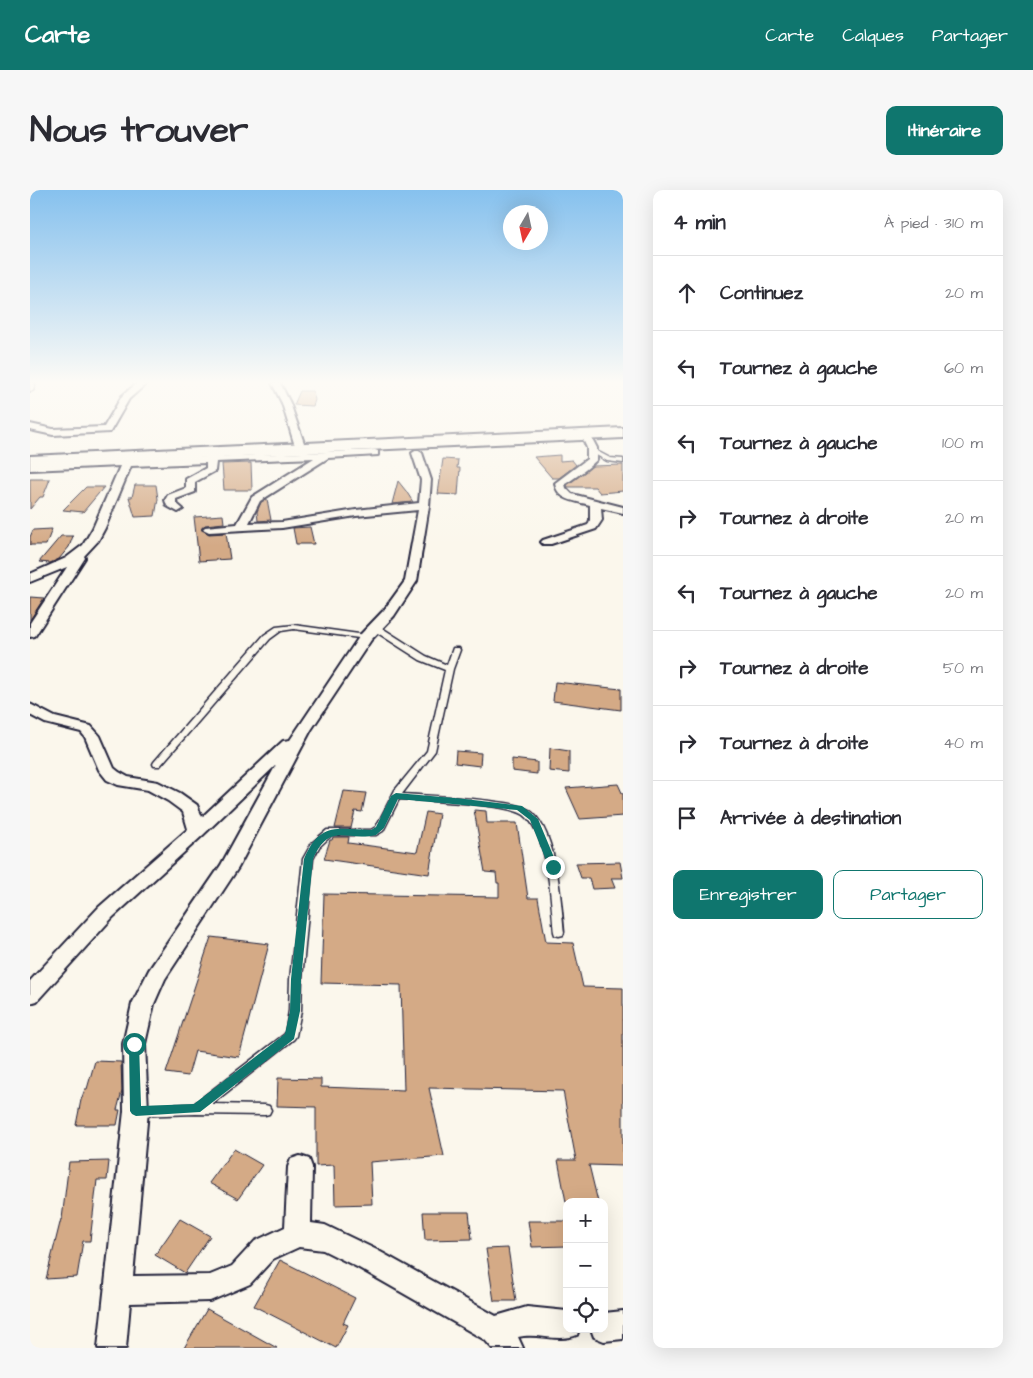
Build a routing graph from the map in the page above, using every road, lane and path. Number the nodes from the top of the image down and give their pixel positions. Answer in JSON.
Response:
{"nodes":[{"id":1,"x":297,"y":437,"type":"edge"},
{"id":2,"x":472,"y":437,"type":"edge"},
{"id":3,"x":513,"y":437,"type":"edge"},
{"id":4,"x":587,"y":437,"type":"edge"},
{"id":5,"x":443,"y":439,"type":"junction"},
{"id":6,"x":299,"y":443,"type":"junction"},
{"id":7,"x":376,"y":446,"type":"junction"},
{"id":8,"x":593,"y":451,"type":"junction"},
{"id":9,"x":417,"y":453,"type":"junction"},
{"id":10,"x":30,"y":455,"type":"edge"},
{"id":11,"x":326,"y":455,"type":"junction"},
{"id":12,"x":126,"y":460,"type":"junction"},
{"id":13,"x":30,"y":461,"type":"edge"},
{"id":14,"x":211,"y":461,"type":"junction"},
{"id":15,"x":623,"y":461,"type":"edge"},
{"id":16,"x":30,"y":467,"type":"edge"},
{"id":17,"x":595,"y":502,"type":"junction"},
{"id":18,"x":424,"y":506,"type":"junction"},
{"id":19,"x":178,"y":509,"type":"dead end"},
{"id":20,"x":623,"y":510,"type":"edge"},
{"id":21,"x":241,"y":528,"type":"junction"},
{"id":22,"x":209,"y":529,"type":"dead end"},
{"id":23,"x":546,"y":542,"type":"dead end"},
{"id":24,"x":82,"y":553,"type":"junction"},
{"id":25,"x":30,"y":578,"type":"edge"},
{"id":26,"x":30,"y":633,"type":"edge"},
{"id":27,"x":371,"y":633,"type":"junction"},
{"id":28,"x":456,"y":650,"type":"dead end"},
{"id":29,"x":449,"y":670,"type":"junction"},
{"id":30,"x":30,"y":709,"type":"edge"},
{"id":31,"x":303,"y":730,"type":"junction"},
{"id":32,"x":158,"y":764,"type":"dead end"},
{"id":33,"x":396,"y":796,"type":"junction"},
{"id":34,"x":198,"y":831,"type":"junction"},
{"id":35,"x":560,"y":932,"type":"dead end"},
{"id":36,"x":30,"y":995,"type":"edge"},
{"id":37,"x":196,"y":1109,"type":"junction"},
{"id":38,"x":265,"y":1110,"type":"dead end"},
{"id":39,"x":136,"y":1111,"type":"junction"},
{"id":40,"x":300,"y":1167,"type":"dead end"},
{"id":41,"x":298,"y":1234,"type":"junction"},
{"id":42,"x":119,"y":1290,"type":"junction"},
{"id":43,"x":563,"y":1325,"type":"edge"},
{"id":44,"x":623,"y":1325,"type":"edge"},
{"id":45,"x":608,"y":1327,"type":"edge"},
{"id":46,"x":502,"y":1339,"type":"edge"},
{"id":47,"x":112,"y":1348,"type":"edge"}],
"edges":[{"from":1,"to":6,"type":"street"},
{"from":2,"to":5,"type":"main road"},
{"from":3,"to":5,"type":"main road"},
{"from":4,"to":8,"type":"street"},
{"from":5,"to":7,"type":"main road"},
{"from":5,"to":9,"type":"main road"},
{"from":6,"to":7,"type":"main road"},
{"from":6,"to":10,"type":"main road"},
{"from":7,"to":9,"type":"main road"},
{"from":7,"to":11,"type":"street"},
{"from":7,"to":12,"type":"main road"},
{"from":8,"to":15,"type":"lane"},
{"from":8,"to":17,"type":"street"},
{"from":9,"to":18,"type":"street"},
{"from":11,"to":14,"type":"street"},
{"from":11,"to":21,"type":"street"},
{"from":12,"to":13,"type":"main road"},
{"from":12,"to":14,"type":"street"},
{"from":12,"to":16,"type":"street"},
{"from":12,"to":24,"type":"street"},
{"from":14,"to":19,"type":"street"},
{"from":17,"to":20,"type":"street"},
{"from":17,"to":23,"type":"street"},
{"from":18,"to":21,"type":"street"},
{"from":18,"to":27,"type":"street"},
{"from":21,"to":22,"type":"street"},
{"from":24,"to":25,"type":"street"},
{"from":24,"to":26,"type":"street"},
{"from":27,"to":29,"type":"lane"},
{"from":27,"to":31,"type":"street"},
{"from":27,"to":32,"type":"lane"},
{"from":28,"to":29,"type":"lane"},
{"from":29,"to":33,"type":"lane"},
{"from":30,"to":34,"type":"street"},
{"from":31,"to":34,"type":"street"},
{"from":31,"to":39,"type":"street"},
{"from":33,"to":35,"type":"lane"},
{"from":33,"to":37,"type":"lane"},
{"from":34,"to":36,"type":"street"},
{"from":37,"to":38,"type":"lane"},
{"from":37,"to":39,"type":"lane"},
{"from":39,"to":42,"type":"street"},
{"from":40,"to":41,"type":"street"},
{"from":41,"to":42,"type":"street"},
{"from":41,"to":46,"type":"street"},
{"from":42,"to":47,"type":"street"},
{"from":43,"to":46,"type":"street"},
{"from":44,"to":45,"type":"street"}]}
